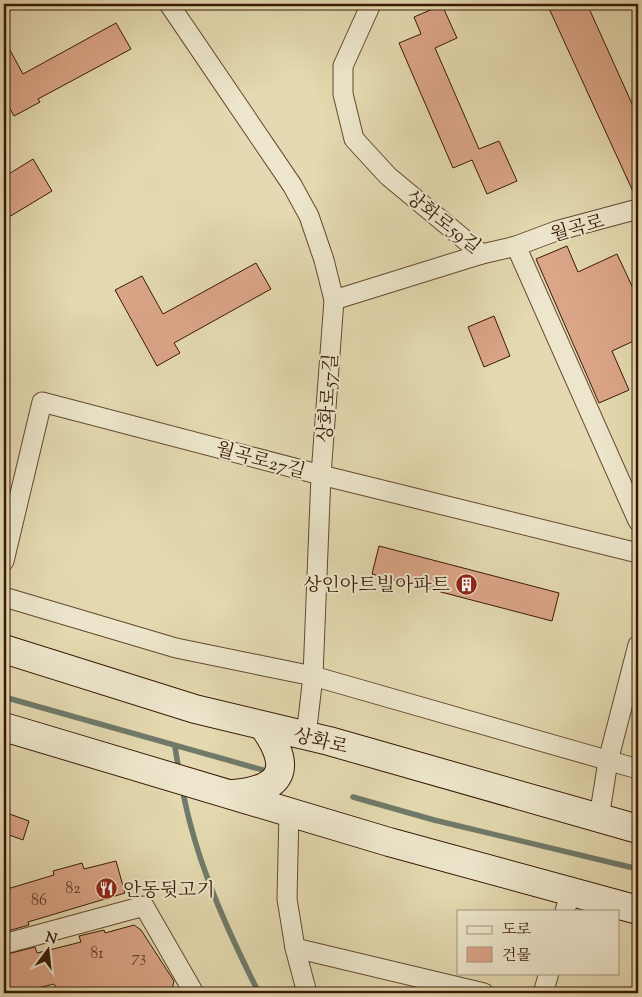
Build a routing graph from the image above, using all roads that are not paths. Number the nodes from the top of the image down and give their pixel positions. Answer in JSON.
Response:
{"nodes":[{"id":1,"x":169,"y":4,"type":"edge"},
{"id":2,"x":370,"y":4,"type":"edge"},
{"id":3,"x":638,"y":209,"type":"edge"},
{"id":4,"x":516,"y":246,"type":"junction"},
{"id":5,"x":482,"y":254,"type":"junction"},
{"id":6,"x":334,"y":300,"type":"junction"},
{"id":7,"x":321,"y":475,"type":"junction"},
{"id":8,"x":638,"y":521,"type":"edge"},
{"id":9,"x":638,"y":553,"type":"edge"},
{"id":10,"x":4,"y":561,"type":"edge"},
{"id":11,"x":4,"y":597,"type":"edge"},
{"id":12,"x":638,"y":645,"type":"edge"},
{"id":13,"x":4,"y":649,"type":"edge"},
{"id":14,"x":313,"y":676,"type":"junction"},
{"id":15,"x":4,"y":727,"type":"edge"},
{"id":16,"x":264,"y":727,"type":"junction"},
{"id":17,"x":306,"y":736,"type":"junction"},
{"id":18,"x":608,"y":761,"type":"junction"},
{"id":19,"x":638,"y":769,"type":"edge"},
{"id":20,"x":229,"y":794,"type":"junction"},
{"id":21,"x":289,"y":812,"type":"junction"},
{"id":22,"x":599,"y":818,"type":"junction"},
{"id":23,"x":638,"y":830,"type":"edge"},
{"id":24,"x":568,"y":900,"type":"edge"},
{"id":25,"x":638,"y":910,"type":"edge"},
{"id":26,"x":4,"y":944,"type":"edge"},
{"id":27,"x":295,"y":948,"type":"junction"},
{"id":28,"x":548,"y":974,"type":"edge"},
{"id":29,"x":194,"y":993,"type":"edge"},
{"id":30,"x":307,"y":993,"type":"edge"},
{"id":31,"x":484,"y":993,"type":"edge"},
{"id":32,"x":543,"y":993,"type":"edge"}],
"edges":[{"from":1,"to":6,"type":"street","name":"상화로57길"},
{"from":2,"to":5,"type":"street","name":"상화로59길"},
{"from":3,"to":4,"type":"street","name":"월곡로"},
{"from":4,"to":5,"type":"street","name":"상화로59길"},
{"from":4,"to":8,"type":"street"},
{"from":5,"to":6,"type":"street"},
{"from":6,"to":7,"type":"street","name":"상화로57길"},
{"from":7,"to":9,"type":"street","name":"월곡로27길"},
{"from":7,"to":10,"type":"street","name":"월곡로27길"},
{"from":7,"to":14,"type":"street","name":"상화로57길"},
{"from":11,"to":14,"type":"street"},
{"from":12,"to":18,"type":"street"},
{"from":13,"to":16,"type":"main road","name":"상화로"},
{"from":14,"to":17,"type":"street","name":"상화로57길"},
{"from":14,"to":18,"type":"street"},
{"from":15,"to":20,"type":"main road"},
{"from":16,"to":17,"type":"main road","name":"상화로"},
{"from":16,"to":20,"type":"main road"},
{"from":17,"to":22,"type":"main road","name":"상화로"},
{"from":18,"to":19,"type":"street"},
{"from":18,"to":22,"type":"street"},
{"from":20,"to":21,"type":"main road"},
{"from":21,"to":24,"type":"main road"},
{"from":21,"to":27,"type":"street"},
{"from":22,"to":23,"type":"main road","name":"상화로"},
{"from":24,"to":25,"type":"main road"},
{"from":26,"to":29,"type":"street"},
{"from":27,"to":30,"type":"street"},
{"from":27,"to":31,"type":"street"},
{"from":28,"to":32,"type":"street"}]}
